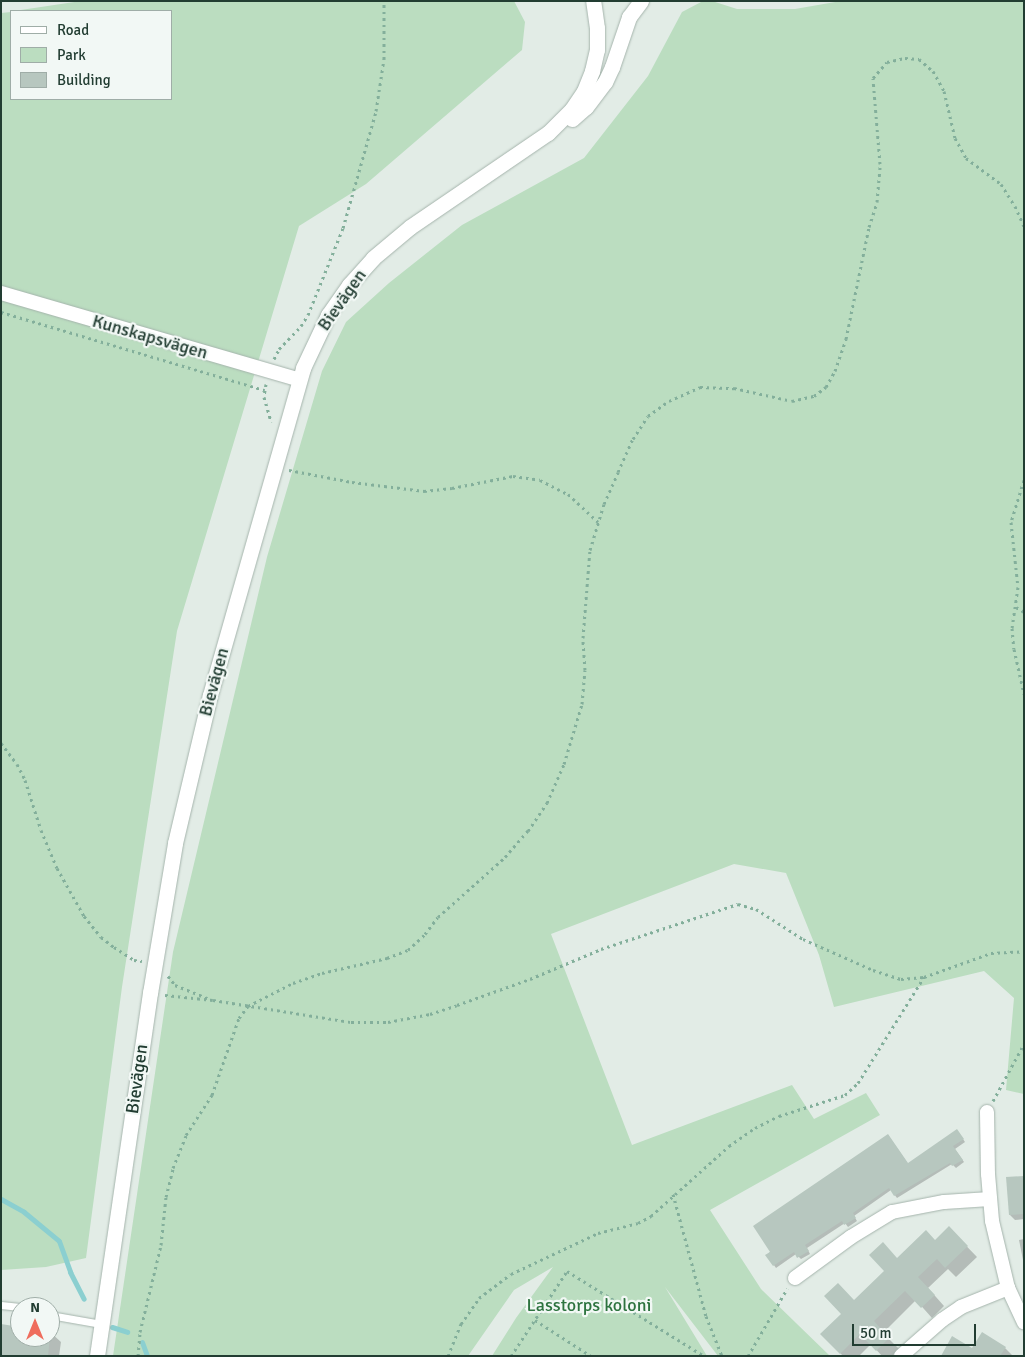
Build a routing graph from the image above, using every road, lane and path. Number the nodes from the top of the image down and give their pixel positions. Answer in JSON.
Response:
{"nodes":[{"id":1,"x":384,"y":1,"type":"edge"},
{"id":2,"x":593,"y":1,"type":"edge"},
{"id":3,"x":641,"y":1,"type":"edge"},
{"id":4,"x":557,"y":126,"type":"junction"},
{"id":5,"x":1024,"y":226,"type":"edge"},
{"id":6,"x":1,"y":293,"type":"edge"},
{"id":7,"x":1,"y":312,"type":"edge"},
{"id":8,"x":270,"y":372,"type":"junction"},
{"id":9,"x":300,"y":380,"type":"junction"},
{"id":10,"x":274,"y":467,"type":"junction"},
{"id":11,"x":1024,"y":480,"type":"edge"},
{"id":12,"x":598,"y":522,"type":"junction"},
{"id":13,"x":1016,"y":607,"type":"junction"},
{"id":14,"x":1024,"y":612,"type":"edge"},
{"id":15,"x":1024,"y":694,"type":"edge"},
{"id":16,"x":1,"y":743,"type":"edge"},
{"id":17,"x":1024,"y":951,"type":"edge"},
{"id":18,"x":154,"y":963,"type":"junction"},
{"id":19,"x":924,"y":977,"type":"junction"},
{"id":20,"x":150,"y":993,"type":"junction"},
{"id":21,"x":212,"y":1000,"type":"junction"},
{"id":22,"x":248,"y":1006,"type":"junction"},
{"id":23,"x":1024,"y":1044,"type":"edge"},
{"id":24,"x":987,"y":1112,"type":"joint"},
{"id":25,"x":673,"y":1194,"type":"junction"},
{"id":26,"x":990,"y":1199,"type":"junction"},
{"id":27,"x":795,"y":1278,"type":"joint"},
{"id":28,"x":1008,"y":1288,"type":"junction"},
{"id":29,"x":60,"y":1317,"type":"edge"},
{"id":30,"x":535,"y":1320,"type":"junction"},
{"id":31,"x":1024,"y":1322,"type":"edge"},
{"id":32,"x":101,"y":1324,"type":"junction"},
{"id":33,"x":97,"y":1356,"type":"edge"},
{"id":34,"x":138,"y":1356,"type":"edge"},
{"id":35,"x":448,"y":1356,"type":"edge"},
{"id":36,"x":511,"y":1356,"type":"edge"},
{"id":37,"x":591,"y":1356,"type":"edge"},
{"id":38,"x":704,"y":1356,"type":"edge"},
{"id":39,"x":722,"y":1356,"type":"edge"},
{"id":40,"x":748,"y":1356,"type":"edge"},
{"id":41,"x":900,"y":1356,"type":"edge"}],
"edges":[{"from":1,"to":8,"type":"path"},
{"from":2,"to":4,"type":"street","name":"Bievägen"},
{"from":3,"to":4,"type":"street","name":"Bievägen"},
{"from":4,"to":9,"type":"street","name":"Bievägen"},
{"from":5,"to":12,"type":"path"},
{"from":6,"to":8,"type":"street","name":"Kunskapsvägen"},
{"from":7,"to":8,"type":"path"},
{"from":8,"to":9,"type":"street","name":"Kunskapsvägen"},
{"from":9,"to":10,"type":"street","name":"Bievägen"},
{"from":10,"to":12,"type":"path"},
{"from":10,"to":18,"type":"street","name":"Bievägen"},
{"from":11,"to":13,"type":"path"},
{"from":12,"to":22,"type":"path"},
{"from":13,"to":14,"type":"path"},
{"from":13,"to":15,"type":"path"},
{"from":16,"to":18,"type":"path"},
{"from":17,"to":19,"type":"path"},
{"from":18,"to":20,"type":"street","name":"Bievägen"},
{"from":18,"to":21,"type":"path"},
{"from":19,"to":22,"type":"path"},
{"from":19,"to":25,"type":"path"},
{"from":20,"to":21,"type":"path"},
{"from":20,"to":32,"type":"street","name":"Bievägen"},
{"from":21,"to":22,"type":"path"},
{"from":22,"to":34,"type":"path"},
{"from":23,"to":24,"type":"path"},
{"from":24,"to":26,"type":"street"},
{"from":25,"to":35,"type":"path"},
{"from":25,"to":39,"type":"path"},
{"from":26,"to":27,"type":"street"},
{"from":26,"to":28,"type":"street"},
{"from":27,"to":40,"type":"path"},
{"from":28,"to":31,"type":"street"},
{"from":28,"to":41,"type":"street"},
{"from":29,"to":32,"type":"lane"},
{"from":30,"to":36,"type":"path"},
{"from":30,"to":37,"type":"path"},
{"from":30,"to":38,"type":"path"},
{"from":32,"to":33,"type":"street","name":"Bievägen"}]}
